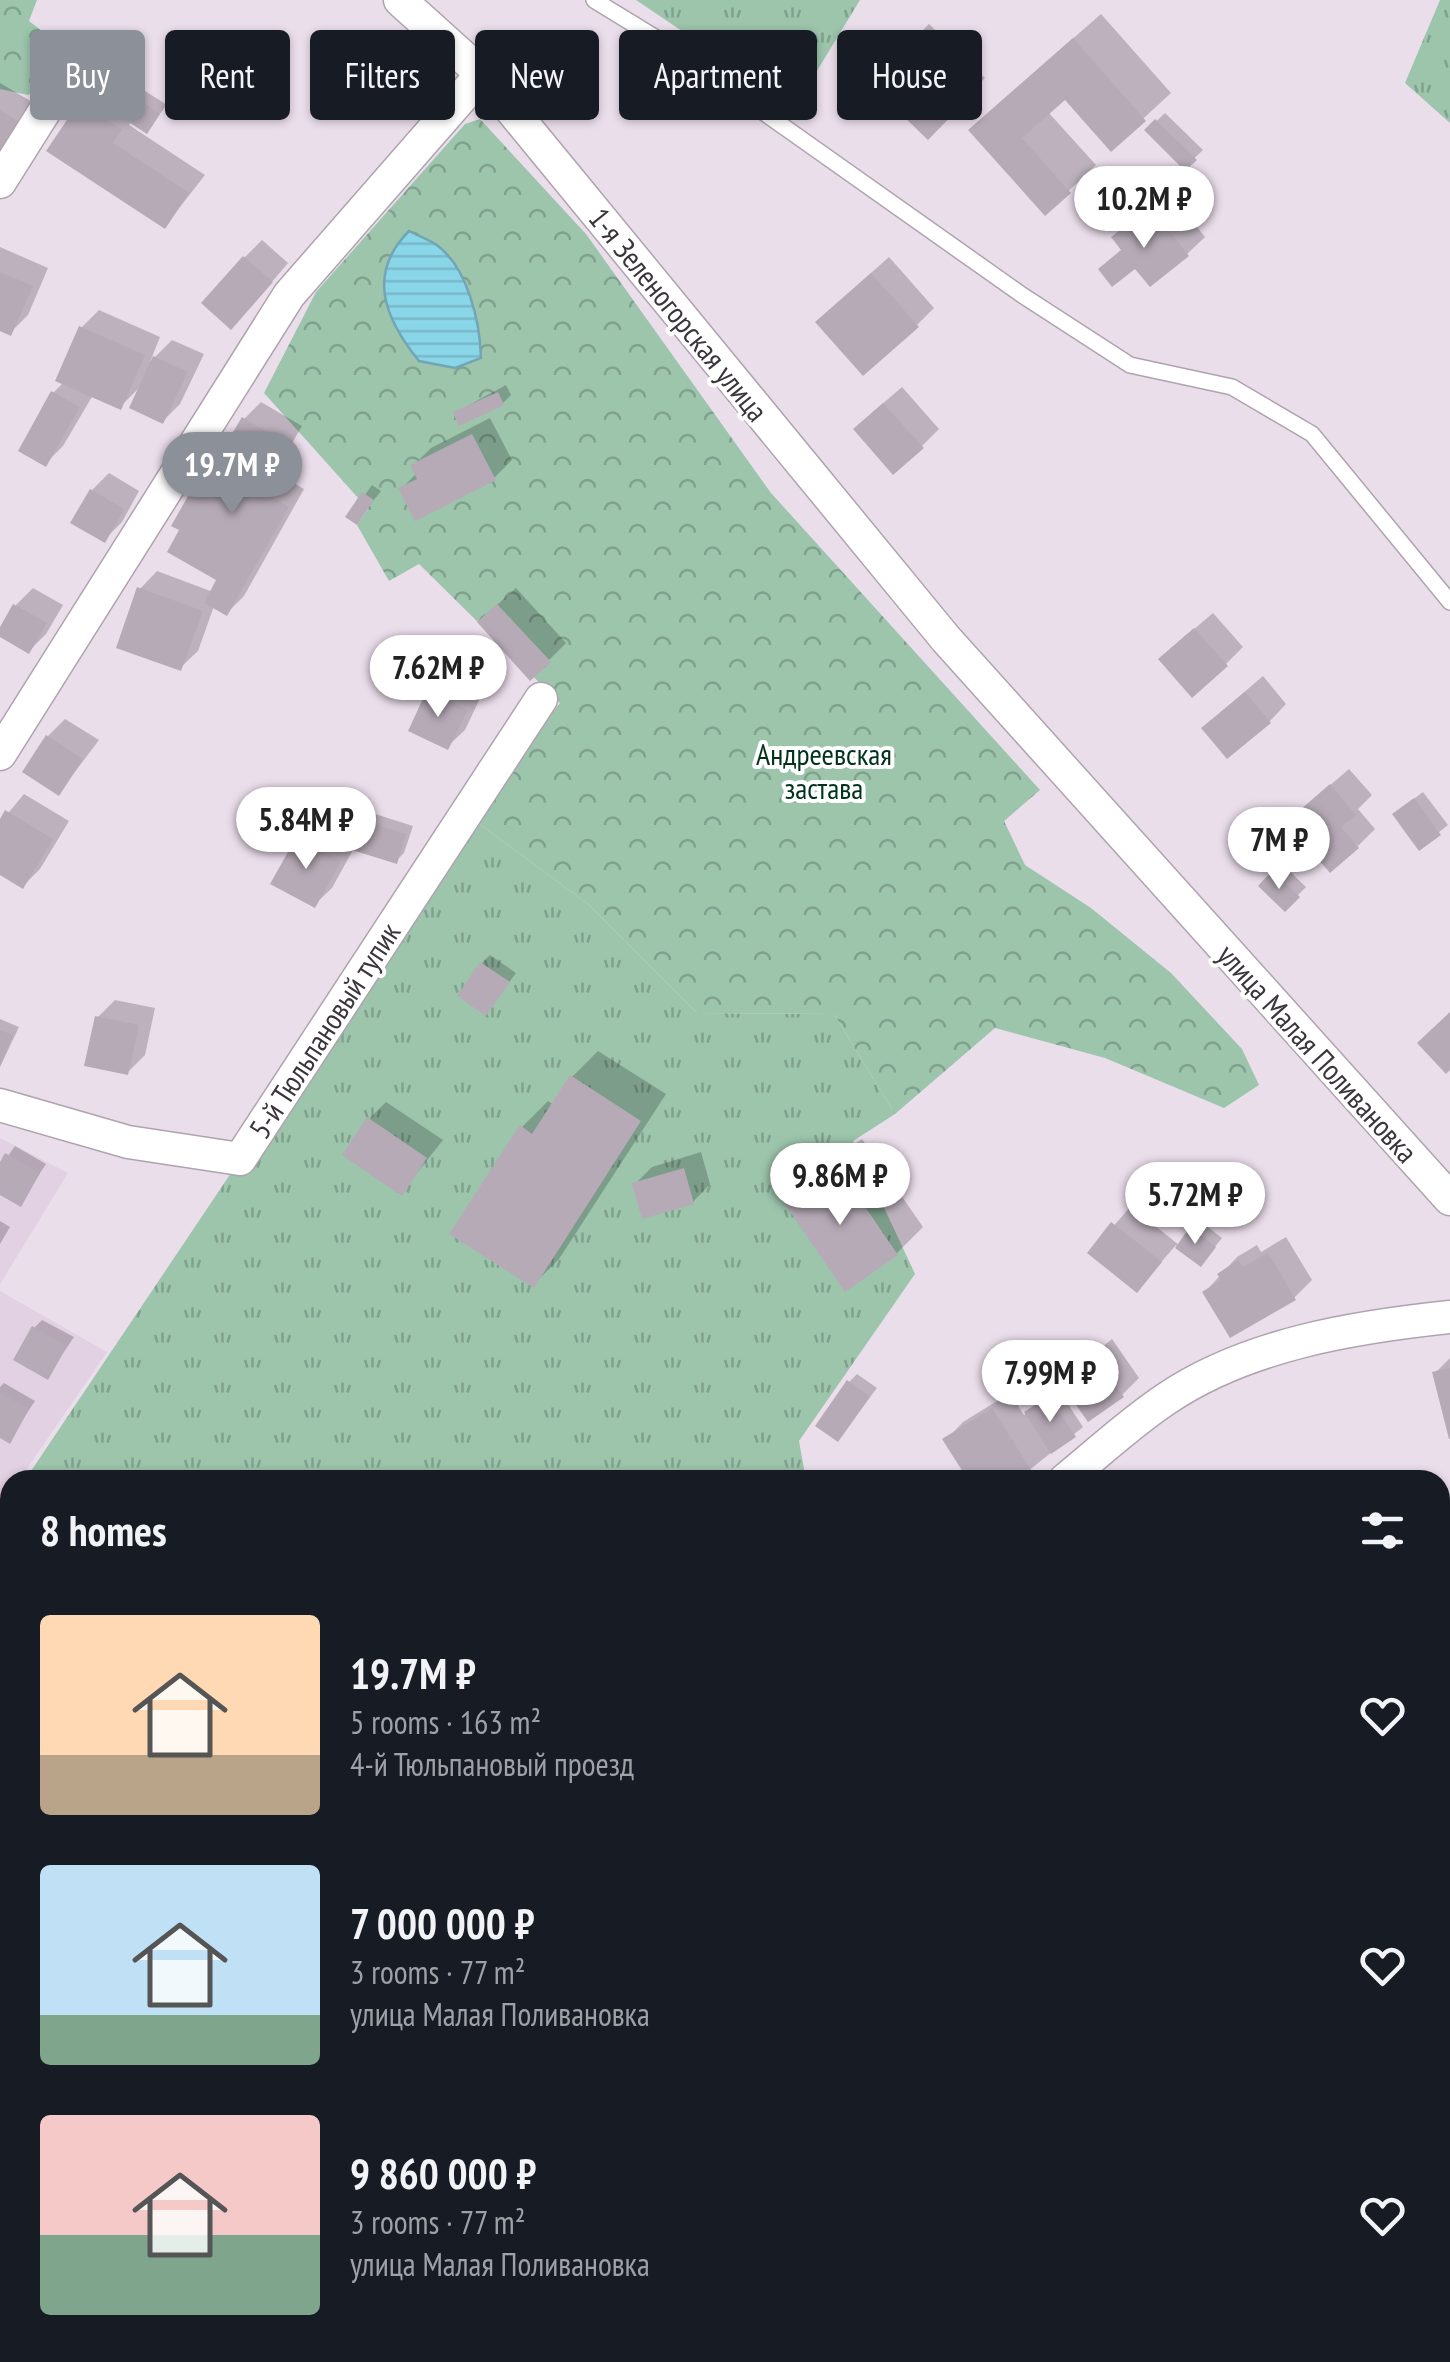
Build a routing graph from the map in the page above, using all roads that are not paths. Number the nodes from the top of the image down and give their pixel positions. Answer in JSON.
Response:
{"nodes":[{"id":1,"x":400,"y":0,"type":"edge"},
{"id":2,"x":594,"y":0,"type":"edge"},
{"id":3,"x":475,"y":68,"type":"edge"},
{"id":4,"x":475,"y":82,"type":"edge"},
{"id":5,"x":39,"y":120,"type":"edge"},
{"id":6,"x":520,"y":120,"type":"edge"},
{"id":7,"x":0,"y":182,"type":"edge"},
{"id":8,"x":1450,"y":602,"type":"edge"},
{"id":9,"x":946,"y":639,"type":"joint"},
{"id":10,"x":540,"y":700,"type":"dead end"},
{"id":11,"x":0,"y":754,"type":"edge"},
{"id":12,"x":0,"y":1106,"type":"edge"},
{"id":13,"x":1450,"y":1199,"type":"edge"},
{"id":14,"x":1450,"y":1317,"type":"edge"},
{"id":15,"x":1077,"y":1470,"type":"edge"}],
"edges":[{"from":1,"to":3,"type":"street","name":"1-я Зеленогорская улица"},
{"from":2,"to":8,"type":"lane"},
{"from":4,"to":11,"type":"street"},
{"from":5,"to":7,"type":"street"},
{"from":6,"to":9,"type":"street","name":"1-я Зеленогорская улица"},
{"from":9,"to":13,"type":"street","name":"улица Малая Поливановка"},
{"from":10,"to":12,"type":"street","name":"5-й Тюльпановый тупик"},
{"from":14,"to":15,"type":"street"}]}
